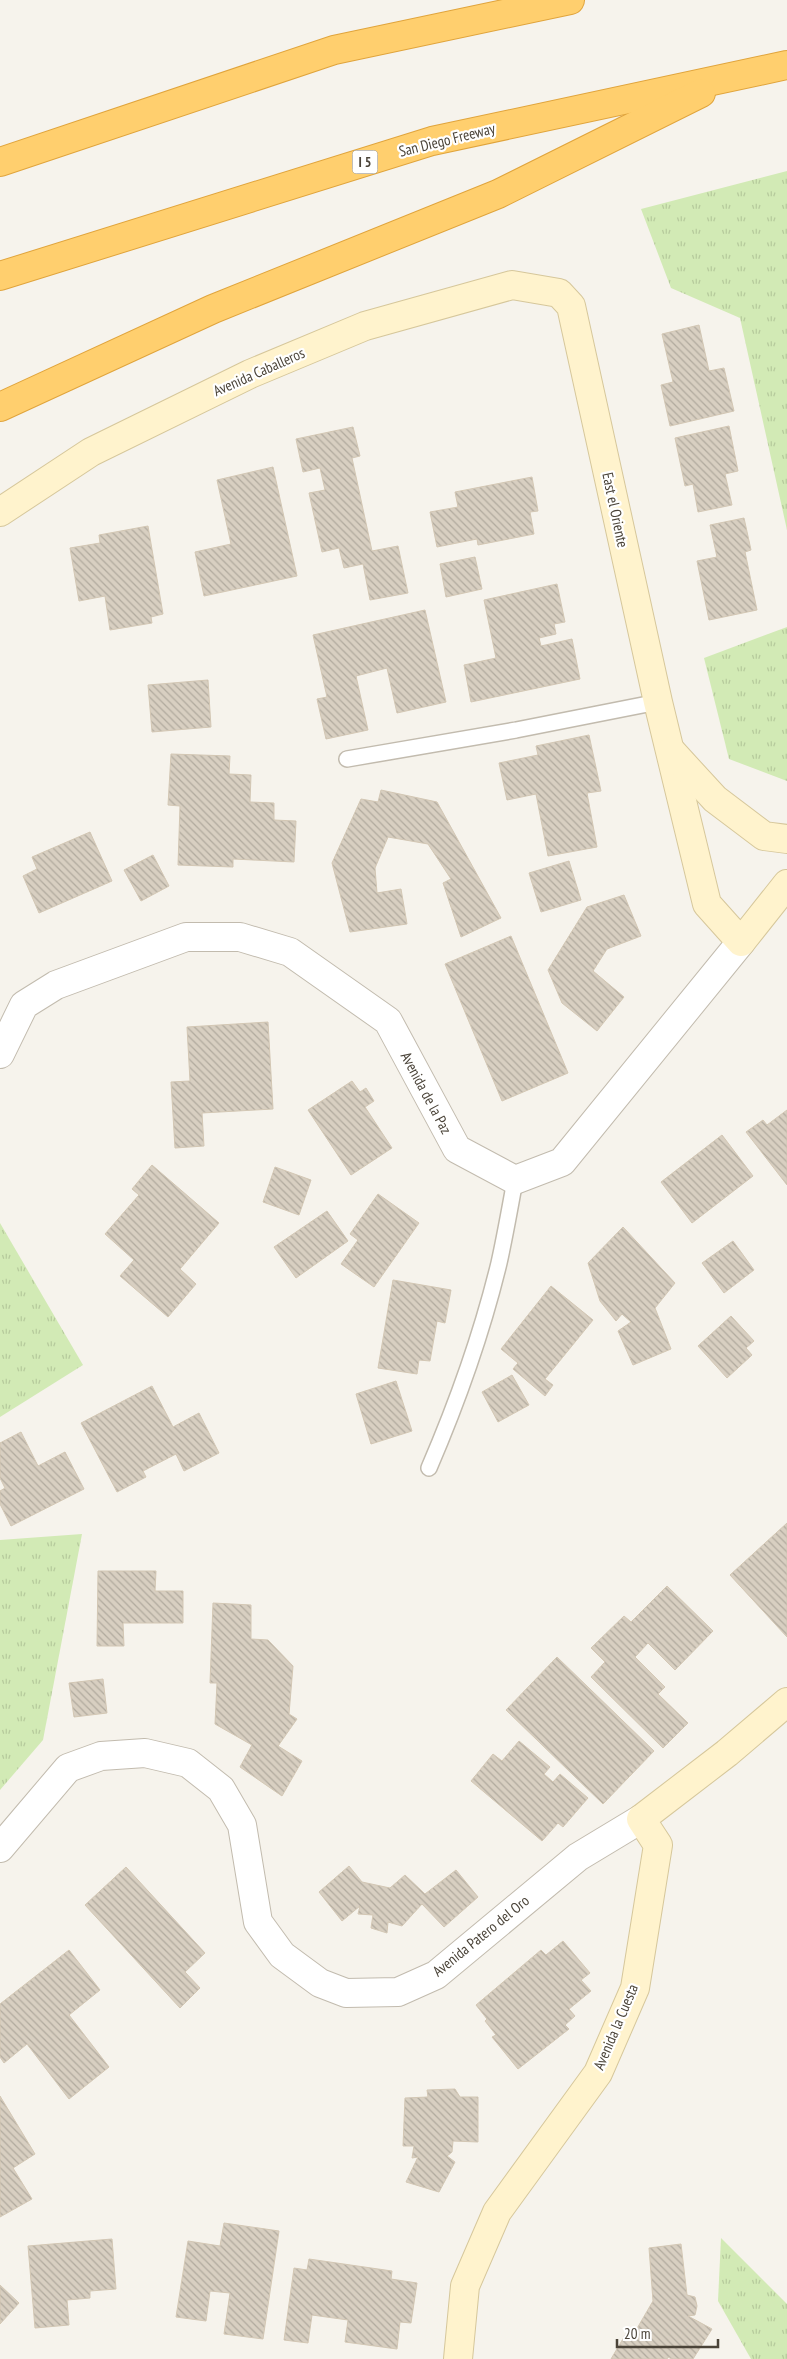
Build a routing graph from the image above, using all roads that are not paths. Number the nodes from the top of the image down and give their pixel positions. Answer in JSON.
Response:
{"nodes":[{"id":1,"x":570,"y":0,"type":"edge"},
{"id":2,"x":787,"y":64,"type":"edge"},
{"id":3,"x":738,"y":74,"type":"junction"},
{"id":4,"x":0,"y":162,"type":"edge"},
{"id":5,"x":0,"y":276,"type":"edge"},
{"id":6,"x":539,"y":289,"type":"joint"},
{"id":7,"x":0,"y":407,"type":"edge"},
{"id":8,"x":0,"y":512,"type":"edge"},
{"id":9,"x":658,"y":702,"type":"junction"},
{"id":10,"x":670,"y":750,"type":"junction"},
{"id":11,"x":346,"y":759,"type":"dead end"},
{"id":12,"x":787,"y":839,"type":"edge"},
{"id":13,"x":787,"y":884,"type":"edge"},
{"id":14,"x":741,"y":942,"type":"junction"},
{"id":15,"x":0,"y":1054,"type":"edge"},
{"id":16,"x":515,"y":1180,"type":"junction"},
{"id":17,"x":428,"y":1468,"type":"dead end"},
{"id":18,"x":787,"y":1702,"type":"edge"},
{"id":19,"x":641,"y":1819,"type":"junction"},
{"id":20,"x":0,"y":1848,"type":"edge"},
{"id":21,"x":458,"y":2359,"type":"edge"}],
"edges":[{"from":1,"to":4,"type":"highway"},
{"from":2,"to":3,"type":"highway","name":"San Diego Freeway","number":"I 5"},
{"from":3,"to":5,"type":"highway","name":"San Diego Freeway","number":"I 5"},
{"from":3,"to":7,"type":"highway"},
{"from":6,"to":8,"type":"street","name":"Avenida Caballeros"},
{"from":6,"to":9,"type":"street","name":"East el Oriente"},
{"from":9,"to":10,"type":"street","name":"East el Oriente"},
{"from":9,"to":11,"type":"lane"},
{"from":10,"to":12,"type":"street","name":"East el Oriente"},
{"from":10,"to":14,"type":"street","name":"East el Oriente"},
{"from":13,"to":14,"type":"street"},
{"from":14,"to":16,"type":"street"},
{"from":15,"to":16,"type":"street","name":"Avenida de la Paz"},
{"from":16,"to":17,"type":"lane"},
{"from":18,"to":19,"type":"street"},
{"from":19,"to":20,"type":"street","name":"Avenida Patero del Oro"},
{"from":19,"to":21,"type":"street","name":"Avenida la Cuesta"}]}
